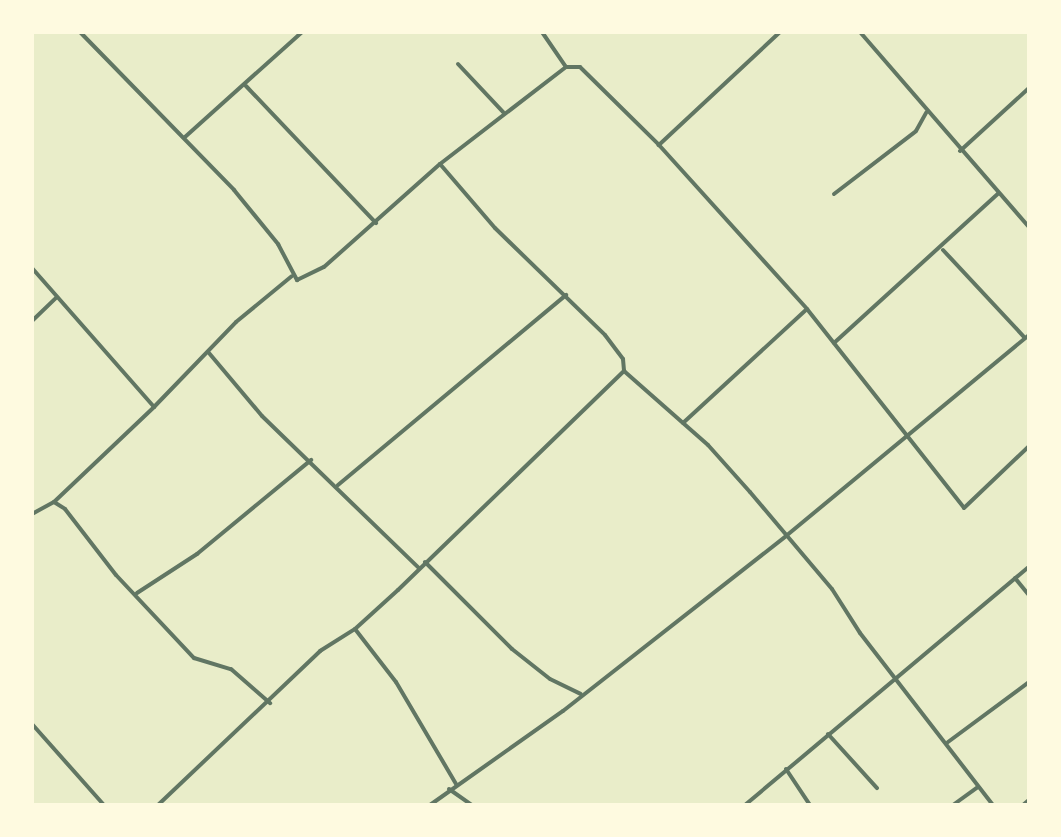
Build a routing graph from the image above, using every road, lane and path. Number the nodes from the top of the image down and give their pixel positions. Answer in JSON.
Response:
{"nodes":[{"id":1,"x":80,"y":32,"type":"edge"},
{"id":2,"x":302,"y":32,"type":"edge"},
{"id":3,"x":542,"y":32,"type":"edge"},
{"id":4,"x":780,"y":32,"type":"edge"},
{"id":5,"x":860,"y":32,"type":"edge"},
{"id":6,"x":458,"y":64,"type":"dead end"},
{"id":7,"x":566,"y":67,"type":"junction"},
{"id":8,"x":246,"y":86,"type":"junction"},
{"id":9,"x":1029,"y":88,"type":"edge"},
{"id":10,"x":503,"y":112,"type":"junction"},
{"id":11,"x":926,"y":113,"type":"junction"},
{"id":12,"x":185,"y":137,"type":"junction"},
{"id":13,"x":659,"y":145,"type":"junction"},
{"id":14,"x":960,"y":151,"type":"junction"},
{"id":15,"x":440,"y":164,"type":"junction"},
{"id":16,"x":834,"y":194,"type":"dead end"},
{"id":17,"x":998,"y":194,"type":"junction"},
{"id":18,"x":376,"y":223,"type":"junction"},
{"id":19,"x":1029,"y":227,"type":"edge"},
{"id":20,"x":943,"y":250,"type":"junction"},
{"id":21,"x":32,"y":268,"type":"edge"},
{"id":22,"x":292,"y":276,"type":"junction"},
{"id":23,"x":566,"y":295,"type":"junction"},
{"id":24,"x":56,"y":298,"type":"junction"},
{"id":25,"x":807,"y":309,"type":"junction"},
{"id":26,"x":32,"y":321,"type":"edge"},
{"id":27,"x":1028,"y":336,"type":"edge"},
{"id":28,"x":834,"y":343,"type":"junction"},
{"id":29,"x":209,"y":353,"type":"junction"},
{"id":30,"x":624,"y":371,"type":"junction"},
{"id":31,"x":154,"y":407,"type":"junction"},
{"id":32,"x":683,"y":423,"type":"junction"},
{"id":33,"x":904,"y":435,"type":"junction"},
{"id":34,"x":1029,"y":446,"type":"edge"},
{"id":35,"x":311,"y":460,"type":"junction"},
{"id":36,"x":337,"y":486,"type":"junction"},
{"id":37,"x":54,"y":502,"type":"junction"},
{"id":38,"x":32,"y":514,"type":"edge"},
{"id":39,"x":786,"y":536,"type":"junction"},
{"id":40,"x":425,"y":562,"type":"junction"},
{"id":41,"x":1029,"y":567,"type":"edge"},
{"id":42,"x":419,"y":568,"type":"junction"},
{"id":43,"x":1015,"y":578,"type":"junction"},
{"id":44,"x":137,"y":593,"type":"junction"},
{"id":45,"x":1029,"y":595,"type":"edge"},
{"id":46,"x":355,"y":629,"type":"junction"},
{"id":47,"x":893,"y":677,"type":"junction"},
{"id":48,"x":1029,"y":682,"type":"edge"},
{"id":49,"x":581,"y":694,"type":"junction"},
{"id":50,"x":270,"y":703,"type":"junction"},
{"id":51,"x":32,"y":724,"type":"edge"},
{"id":52,"x":828,"y":734,"type":"junction"},
{"id":53,"x":948,"y":742,"type":"junction"},
{"id":54,"x":786,"y":769,"type":"junction"},
{"id":55,"x":456,"y":784,"type":"junction"},
{"id":56,"x":978,"y":787,"type":"junction"},
{"id":57,"x":877,"y":788,"type":"dead end"},
{"id":58,"x":449,"y":789,"type":"junction"},
{"id":59,"x":1029,"y":800,"type":"edge"},
{"id":60,"x":104,"y":805,"type":"edge"},
{"id":61,"x":158,"y":805,"type":"edge"},
{"id":62,"x":430,"y":805,"type":"edge"},
{"id":63,"x":472,"y":805,"type":"edge"},
{"id":64,"x":745,"y":805,"type":"edge"},
{"id":65,"x":810,"y":805,"type":"edge"},
{"id":66,"x":953,"y":805,"type":"edge"},
{"id":67,"x":993,"y":805,"type":"edge"},
{"id":68,"x":1023,"y":805,"type":"edge"}],
"edges":[{"from":1,"to":12,"type":"street"},
{"from":2,"to":8,"type":"street"},
{"from":3,"to":7,"type":"street"},
{"from":4,"to":13,"type":"street"},
{"from":5,"to":11,"type":"street"},
{"from":6,"to":10,"type":"street"},
{"from":7,"to":10,"type":"street"},
{"from":7,"to":13,"type":"street"},
{"from":8,"to":12,"type":"street"},
{"from":8,"to":18,"type":"street"},
{"from":9,"to":14,"type":"street"},
{"from":10,"to":15,"type":"street"},
{"from":11,"to":14,"type":"street"},
{"from":11,"to":16,"type":"street"},
{"from":12,"to":22,"type":"street"},
{"from":13,"to":25,"type":"street"},
{"from":14,"to":17,"type":"street"},
{"from":15,"to":18,"type":"street"},
{"from":15,"to":23,"type":"street"},
{"from":17,"to":19,"type":"street"},
{"from":17,"to":20,"type":"street"},
{"from":18,"to":22,"type":"street"},
{"from":20,"to":27,"type":"street"},
{"from":20,"to":28,"type":"street"},
{"from":21,"to":24,"type":"street"},
{"from":22,"to":29,"type":"street"},
{"from":23,"to":30,"type":"street"},
{"from":23,"to":36,"type":"street"},
{"from":24,"to":26,"type":"street"},
{"from":24,"to":31,"type":"street"},
{"from":25,"to":28,"type":"street"},
{"from":25,"to":32,"type":"street"},
{"from":27,"to":33,"type":"street"},
{"from":28,"to":33,"type":"street"},
{"from":29,"to":31,"type":"street"},
{"from":29,"to":35,"type":"street"},
{"from":30,"to":32,"type":"street"},
{"from":30,"to":40,"type":"street"},
{"from":31,"to":37,"type":"street"},
{"from":32,"to":39,"type":"street"},
{"from":33,"to":34,"type":"street"},
{"from":33,"to":39,"type":"street"},
{"from":35,"to":36,"type":"street"},
{"from":35,"to":44,"type":"street"},
{"from":36,"to":42,"type":"street"},
{"from":37,"to":38,"type":"street"},
{"from":37,"to":44,"type":"street"},
{"from":39,"to":47,"type":"street"},
{"from":39,"to":49,"type":"street"},
{"from":40,"to":42,"type":"street"},
{"from":40,"to":49,"type":"street"},
{"from":41,"to":43,"type":"street"},
{"from":42,"to":46,"type":"street"},
{"from":43,"to":45,"type":"street"},
{"from":43,"to":47,"type":"street"},
{"from":44,"to":50,"type":"street"},
{"from":46,"to":50,"type":"street"},
{"from":46,"to":55,"type":"street"},
{"from":47,"to":52,"type":"street"},
{"from":47,"to":53,"type":"street"},
{"from":48,"to":53,"type":"street"},
{"from":49,"to":55,"type":"street"},
{"from":50,"to":61,"type":"street"},
{"from":51,"to":60,"type":"street"},
{"from":52,"to":54,"type":"street"},
{"from":52,"to":57,"type":"street"},
{"from":53,"to":56,"type":"street"},
{"from":54,"to":64,"type":"street"},
{"from":54,"to":65,"type":"street"},
{"from":55,"to":58,"type":"street"},
{"from":56,"to":66,"type":"street"},
{"from":56,"to":67,"type":"street"},
{"from":58,"to":62,"type":"street"},
{"from":58,"to":63,"type":"street"},
{"from":59,"to":68,"type":"street"}]}
